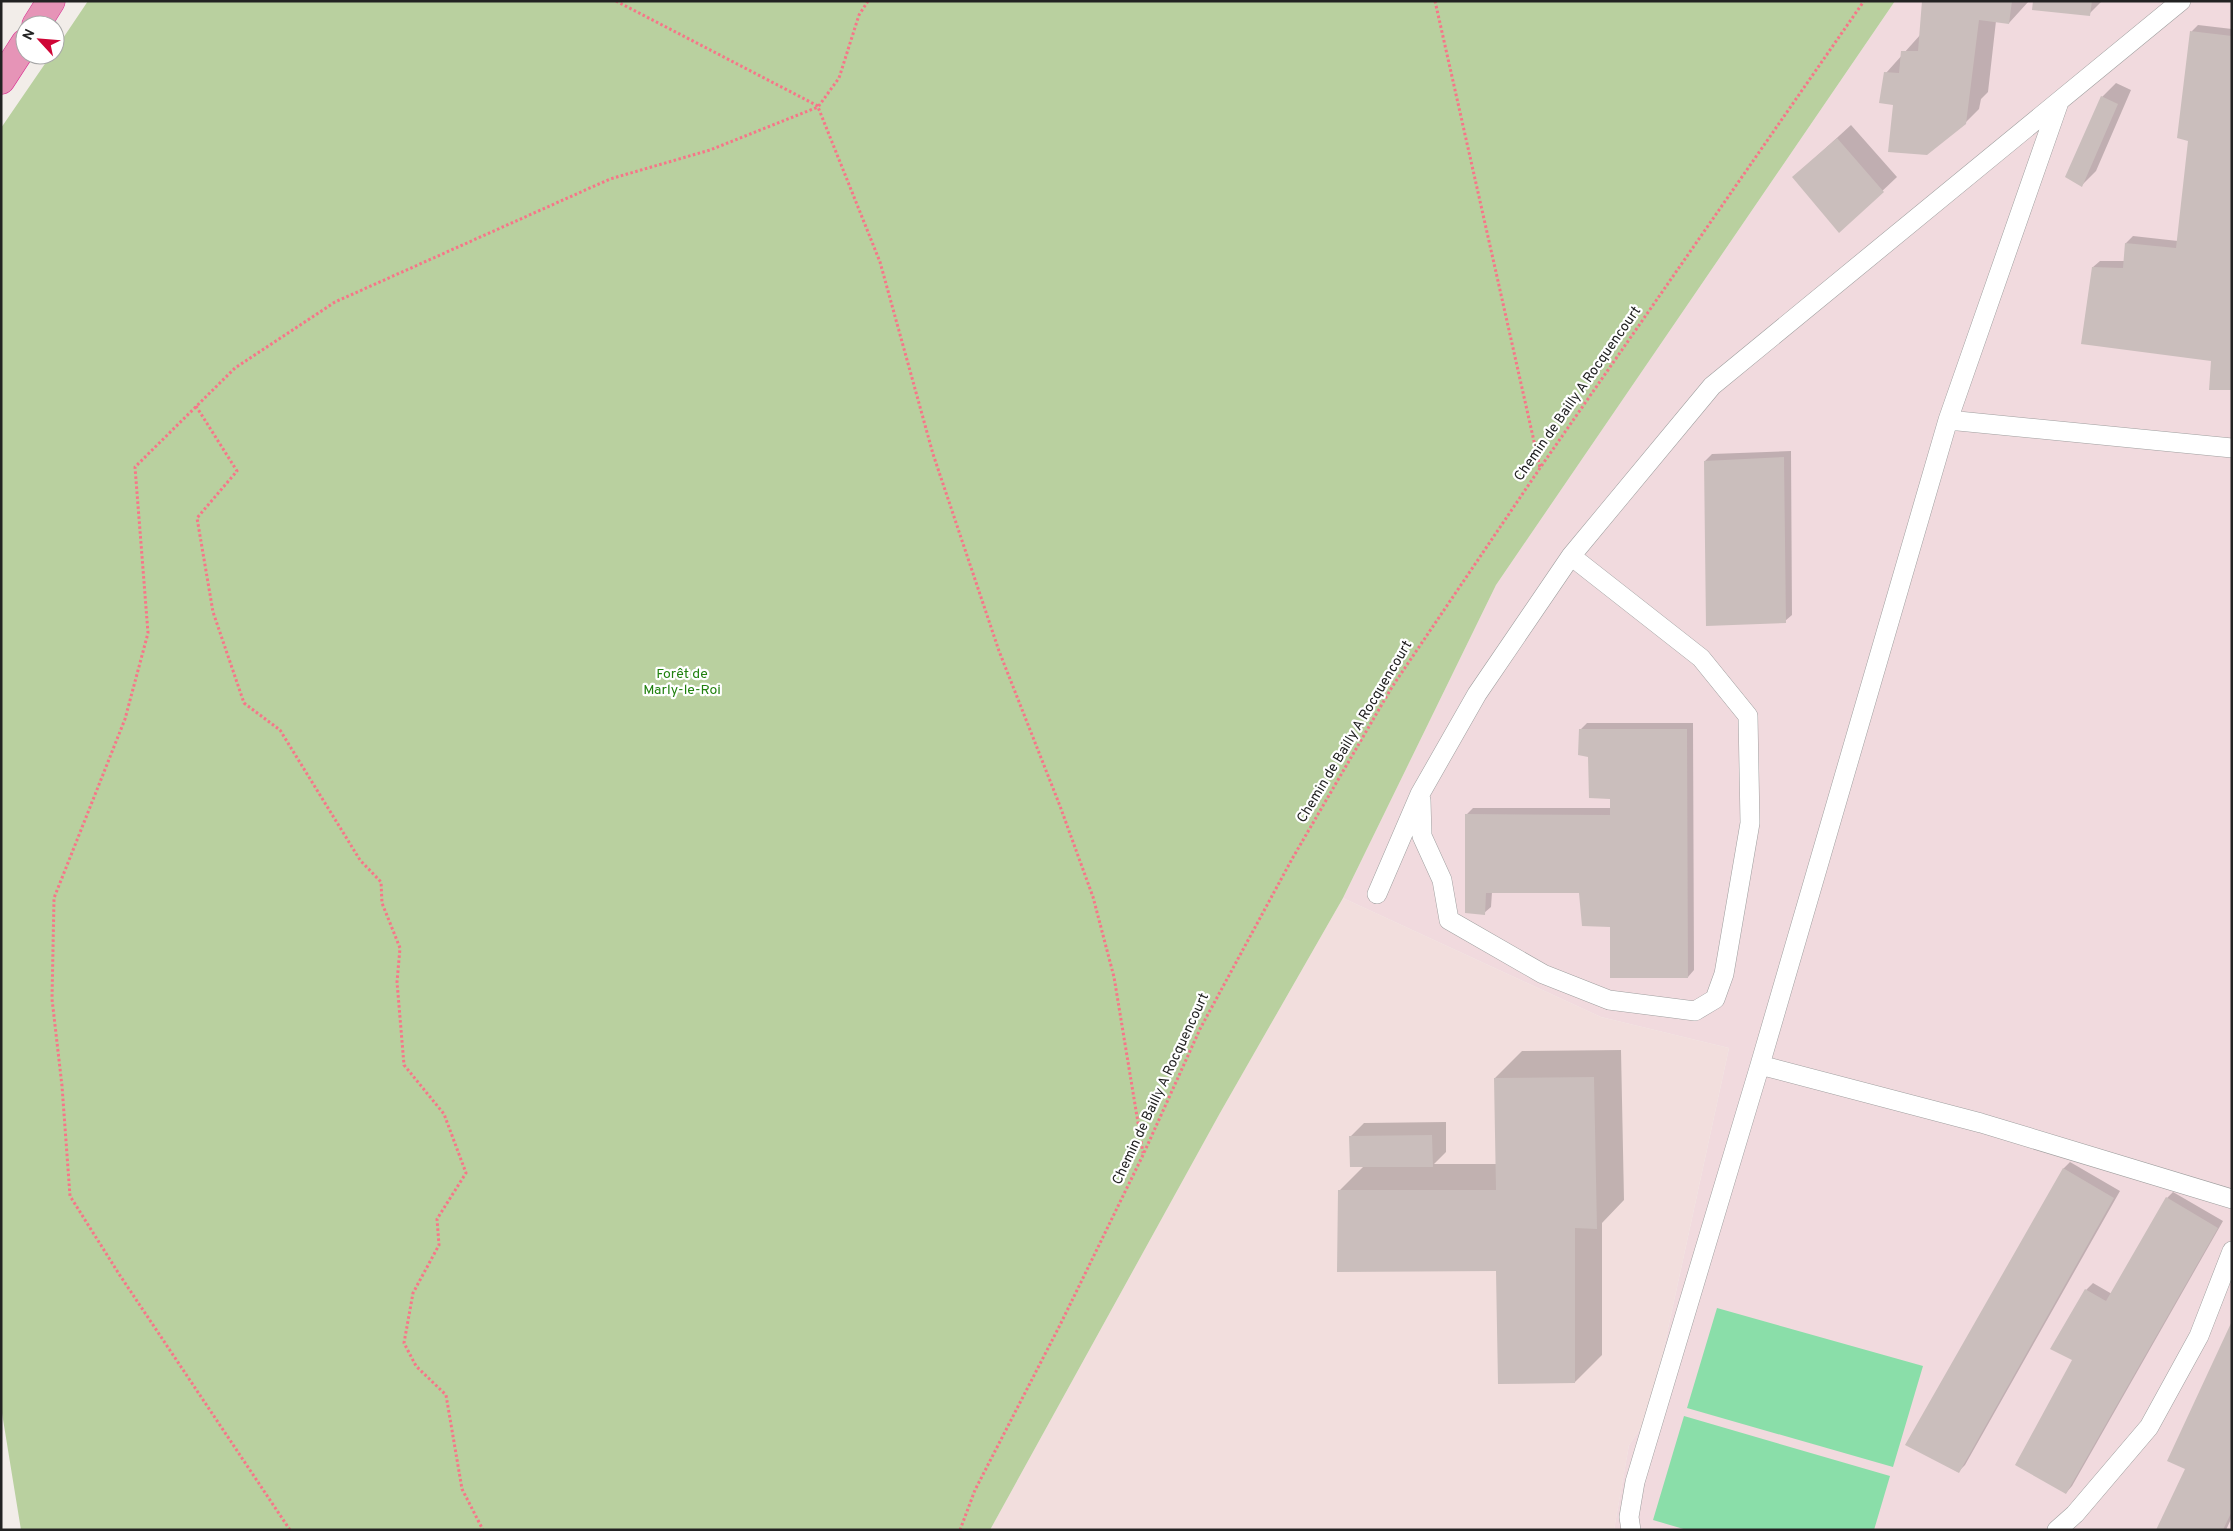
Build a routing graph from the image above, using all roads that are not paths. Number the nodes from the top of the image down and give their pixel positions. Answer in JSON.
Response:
{"nodes":[{"id":1,"x":51,"y":1,"type":"edge"},
{"id":2,"x":2181,"y":1,"type":"edge"},
{"id":3,"x":42,"y":15,"type":"edge"},
{"id":4,"x":15,"y":58,"type":"edge"},
{"id":5,"x":1,"y":80,"type":"edge"},
{"id":6,"x":2059,"y":102,"type":"junction"},
{"id":7,"x":1948,"y":420,"type":"junction"},
{"id":8,"x":2232,"y":448,"type":"edge"},
{"id":9,"x":1571,"y":556,"type":"junction"},
{"id":10,"x":1420,"y":794,"type":"junction"},
{"id":11,"x":1377,"y":894,"type":"dead end"},
{"id":12,"x":1760,"y":1065,"type":"junction"},
{"id":13,"x":2232,"y":1199,"type":"edge"},
{"id":14,"x":2232,"y":1251,"type":"edge"},
{"id":15,"x":2066,"y":1527,"type":"edge"},
{"id":16,"x":1631,"y":1530,"type":"edge"}],
"edges":[{"from":1,"to":3,"type":"highway"},
{"from":2,"to":6,"type":"lane"},
{"from":4,"to":5,"type":"highway"},
{"from":6,"to":7,"type":"lane"},
{"from":6,"to":9,"type":"lane"},
{"from":7,"to":8,"type":"lane"},
{"from":7,"to":12,"type":"lane"},
{"from":9,"to":10,"type":"lane"},
{"from":9,"to":10,"type":"lane"},
{"from":10,"to":11,"type":"lane"},
{"from":12,"to":13,"type":"lane"},
{"from":12,"to":16,"type":"lane"},
{"from":14,"to":15,"type":"lane"}]}
